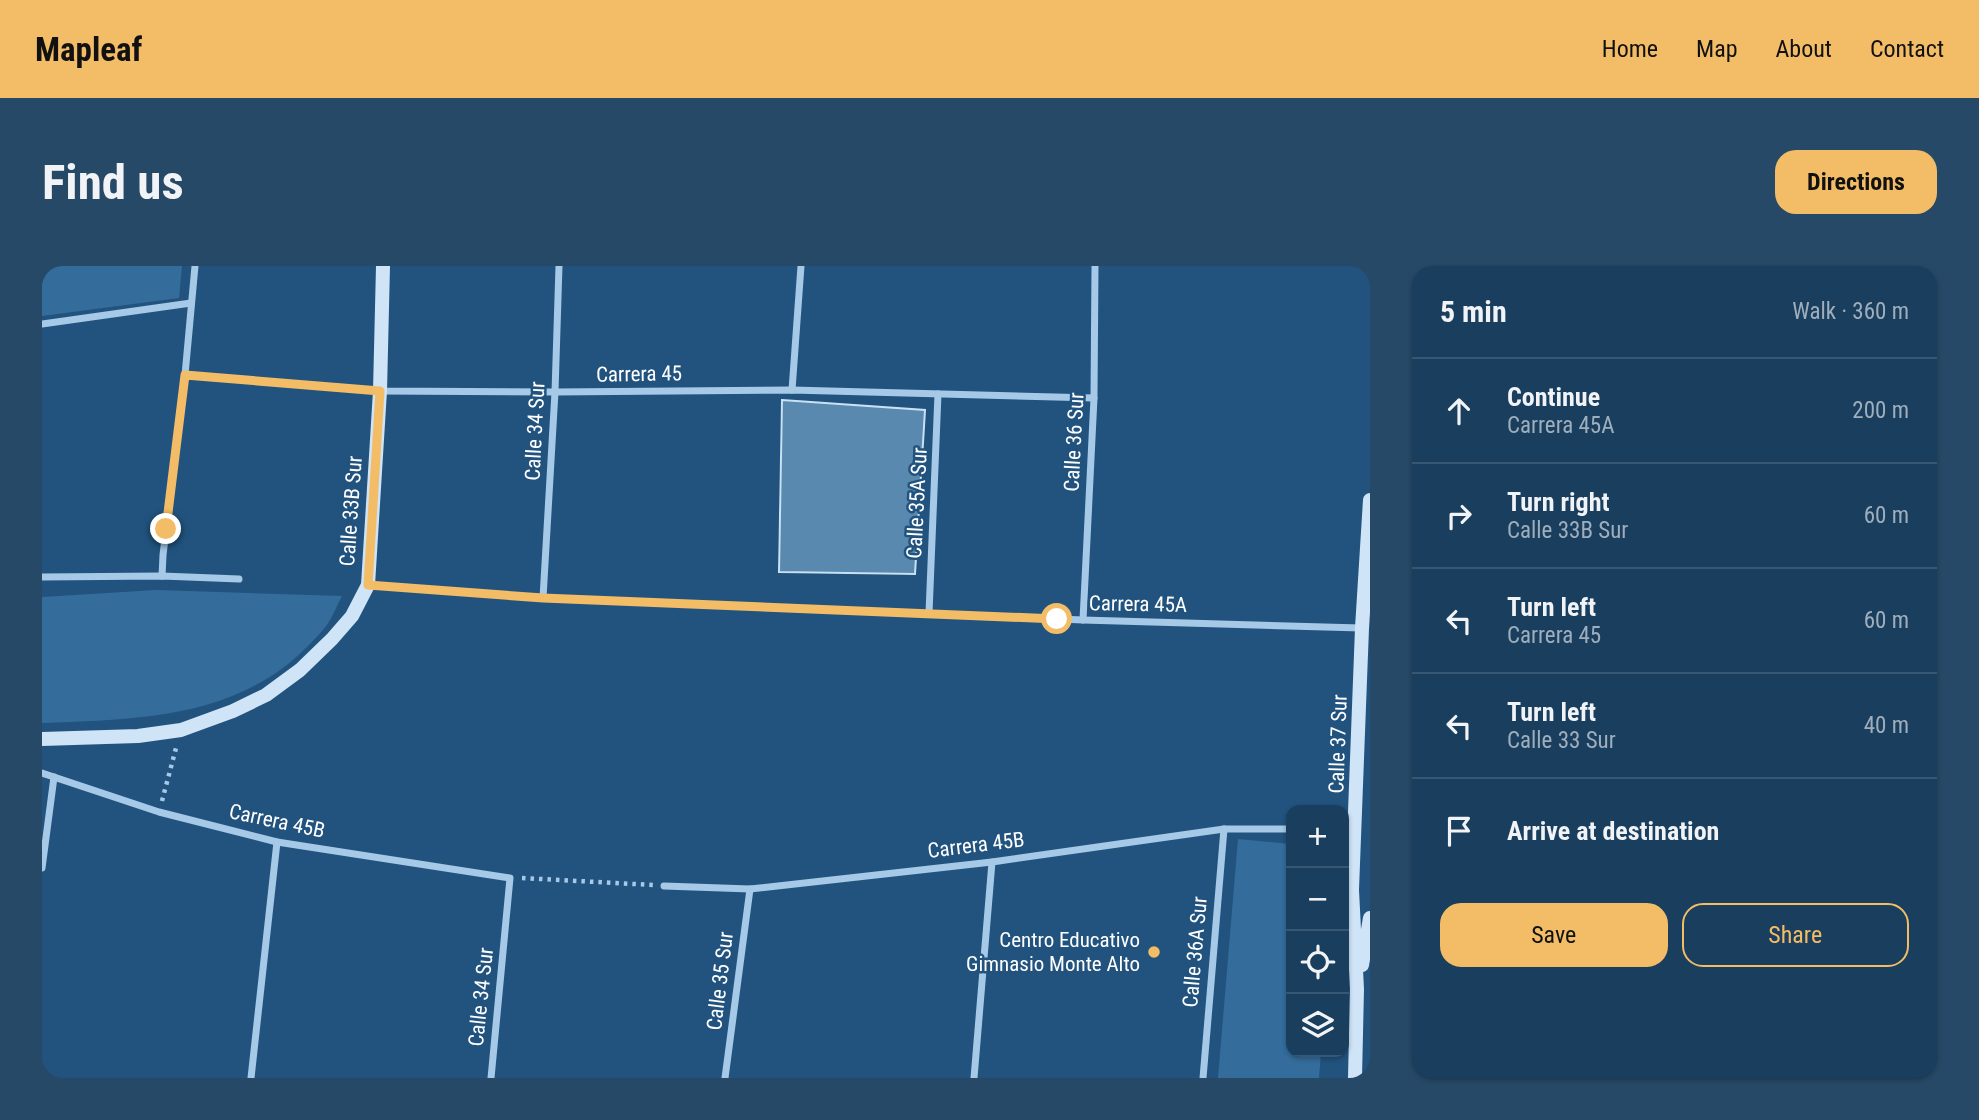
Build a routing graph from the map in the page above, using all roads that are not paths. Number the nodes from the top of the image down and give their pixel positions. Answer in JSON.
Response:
{"nodes":[{"id":1,"x":195,"y":266,"type":"edge"},
{"id":2,"x":383,"y":266,"type":"edge"},
{"id":3,"x":559,"y":266,"type":"edge"},
{"id":4,"x":801,"y":266,"type":"edge"},
{"id":5,"x":1095,"y":266,"type":"edge"},
{"id":6,"x":191,"y":303,"type":"junction"},
{"id":7,"x":42,"y":324,"type":"edge"},
{"id":8,"x":185,"y":375,"type":"junction"},
{"id":9,"x":792,"y":390,"type":"junction"},
{"id":10,"x":380,"y":391,"type":"junction"},
{"id":11,"x":555,"y":393,"type":"junction"},
{"id":12,"x":938,"y":394,"type":"junction"},
{"id":13,"x":1094,"y":398,"type":"junction"},
{"id":14,"x":1370,"y":500,"type":"edge"},
{"id":15,"x":162,"y":576,"type":"junction"},
{"id":16,"x":42,"y":578,"type":"edge"},
{"id":17,"x":239,"y":579,"type":"dead end"},
{"id":18,"x":368,"y":585,"type":"junction"},
{"id":19,"x":543,"y":598,"type":"junction"},
{"id":20,"x":929,"y":613,"type":"junction"},
{"id":21,"x":1083,"y":620,"type":"junction"},
{"id":22,"x":1362,"y":628,"type":"junction"},
{"id":23,"x":42,"y":739,"type":"edge"},
{"id":24,"x":42,"y":773,"type":"edge"},
{"id":25,"x":54,"y":777,"type":"junction"},
{"id":26,"x":1350,"y":828,"type":"edge"},
{"id":27,"x":1286,"y":829,"type":"edge"},
{"id":28,"x":1224,"y":830,"type":"junction"},
{"id":29,"x":276,"y":842,"type":"junction"},
{"id":30,"x":992,"y":862,"type":"junction"},
{"id":31,"x":42,"y":868,"type":"edge"},
{"id":32,"x":510,"y":878,"type":"joint"},
{"id":33,"x":664,"y":886,"type":"road end"},
{"id":34,"x":750,"y":889,"type":"junction"},
{"id":35,"x":1370,"y":918,"type":"edge"},
{"id":36,"x":1357,"y":989,"type":"junction"},
{"id":37,"x":251,"y":1078,"type":"edge"},
{"id":38,"x":491,"y":1078,"type":"edge"},
{"id":39,"x":725,"y":1078,"type":"edge"},
{"id":40,"x":974,"y":1078,"type":"edge"},
{"id":41,"x":1203,"y":1078,"type":"edge"},
{"id":42,"x":1354,"y":1078,"type":"edge"}],
"edges":[{"from":1,"to":6,"type":"street"},
{"from":2,"to":10,"type":"street","name":"Calle 33B Sur"},
{"from":3,"to":11,"type":"street","name":"Calle 34 Sur"},
{"from":4,"to":9,"type":"street"},
{"from":5,"to":13,"type":"street","name":"Calle 36 Sur"},
{"from":6,"to":7,"type":"street"},
{"from":6,"to":8,"type":"street"},
{"from":8,"to":10,"type":"street","name":"Carrera 45"},
{"from":8,"to":15,"type":"street"},
{"from":9,"to":11,"type":"street","name":"Carrera 45"},
{"from":9,"to":12,"type":"street","name":"Carrera 45"},
{"from":10,"to":11,"type":"street","name":"Carrera 45"},
{"from":10,"to":18,"type":"street","name":"Calle 33B Sur"},
{"from":11,"to":19,"type":"street","name":"Calle 34 Sur"},
{"from":12,"to":13,"type":"street","name":"Carrera 45"},
{"from":12,"to":20,"type":"street","name":"Calle 35A Sur"},
{"from":13,"to":21,"type":"street","name":"Calle 36 Sur"},
{"from":14,"to":22,"type":"street","name":"Calle 37 Sur"},
{"from":15,"to":16,"type":"street"},
{"from":15,"to":17,"type":"street"},
{"from":18,"to":19,"type":"street","name":"Carrera 45A"},
{"from":18,"to":23,"type":"street","name":"Calle 33B Sur"},
{"from":19,"to":20,"type":"street","name":"Carrera 45A"},
{"from":20,"to":21,"type":"street","name":"Carrera 45A"},
{"from":21,"to":22,"type":"street","name":"Carrera 45A"},
{"from":22,"to":26,"type":"street","name":"Calle 37 Sur"},
{"from":24,"to":25,"type":"street","name":"Carrera 45B"},
{"from":25,"to":29,"type":"street","name":"Carrera 45B"},
{"from":25,"to":31,"type":"street"},
{"from":26,"to":36,"type":"street","name":"Calle 37 Sur"},
{"from":27,"to":28,"type":"street","name":"Carrera 45B"},
{"from":28,"to":30,"type":"street","name":"Carrera 45B"},
{"from":28,"to":41,"type":"street","name":"Calle 36A Sur"},
{"from":29,"to":32,"type":"street","name":"Carrera 45B"},
{"from":29,"to":37,"type":"street"},
{"from":30,"to":34,"type":"street","name":"Carrera 45B"},
{"from":30,"to":40,"type":"street"},
{"from":32,"to":38,"type":"street","name":"Calle 34 Sur"},
{"from":33,"to":34,"type":"street","name":"Carrera 45B"},
{"from":34,"to":39,"type":"street","name":"Calle 35 Sur"},
{"from":35,"to":36,"type":"street","name":"Calle 37 Sur"},
{"from":36,"to":42,"type":"street","name":"Calle 37 Sur"}]}
